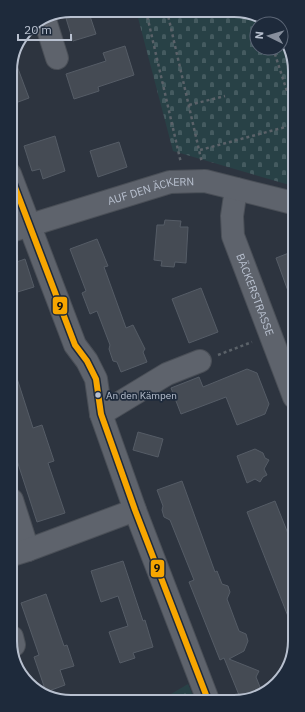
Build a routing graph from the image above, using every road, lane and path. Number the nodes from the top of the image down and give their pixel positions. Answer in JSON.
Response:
{"nodes":[{"id":1,"x":148,"y":17,"type":"edge"},
{"id":2,"x":168,"y":17,"type":"edge"},
{"id":3,"x":46,"y":23,"type":"edge"},
{"id":4,"x":276,"y":56,"type":"edge"},
{"id":5,"x":57,"y":58,"type":"dead end"},
{"id":6,"x":288,"y":94,"type":"edge"},
{"id":7,"x":225,"y":96,"type":"dead end"},
{"id":8,"x":189,"y":105,"type":"junction"},
{"id":9,"x":288,"y":126,"type":"edge"},
{"id":10,"x":200,"y":150,"type":"junction"},
{"id":11,"x":205,"y":181,"type":"junction"},
{"id":12,"x":236,"y":189,"type":"junction"},
{"id":13,"x":288,"y":202,"type":"edge"},
{"id":14,"x":17,"y":212,"type":"edge"},
{"id":15,"x":20,"y":228,"type":"edge"},
{"id":16,"x":271,"y":335,"type":"junction"},
{"id":17,"x":200,"y":361,"type":"joint"},
{"id":18,"x":288,"y":381,"type":"edge"},
{"id":19,"x":101,"y":414,"type":"junction"},
{"id":20,"x":135,"y":510,"type":"junction"},
{"id":21,"x":17,"y":532,"type":"edge"},
{"id":22,"x":20,"y":552,"type":"edge"},
{"id":23,"x":206,"y":695,"type":"edge"}],
"edges":[{"from":1,"to":11,"type":"path"},
{"from":2,"to":8,"type":"path"},
{"from":3,"to":5,"type":"street"},
{"from":4,"to":6,"type":"path"},
{"from":7,"to":8,"type":"path"},
{"from":8,"to":10,"type":"path"},
{"from":9,"to":10,"type":"path"},
{"from":10,"to":11,"type":"path"},
{"from":11,"to":12,"type":"street","name":"AUF DEN ÄCKERN"},
{"from":11,"to":15,"type":"street","name":"AUF DEN ÄCKERN"},
{"from":12,"to":13,"type":"street","name":"AUF DEN ÄCKERN"},
{"from":12,"to":16,"type":"street","name":"BÄCKERSTRASSE"},
{"from":14,"to":15,"type":"street"},
{"from":15,"to":19,"type":"street"},
{"from":16,"to":17,"type":"path"},
{"from":16,"to":18,"type":"street","name":"BÄCKERSTRASSE"},
{"from":17,"to":19,"type":"street"},
{"from":19,"to":20,"type":"street"},
{"from":20,"to":22,"type":"street"},
{"from":20,"to":23,"type":"street"},
{"from":21,"to":22,"type":"street"}]}
